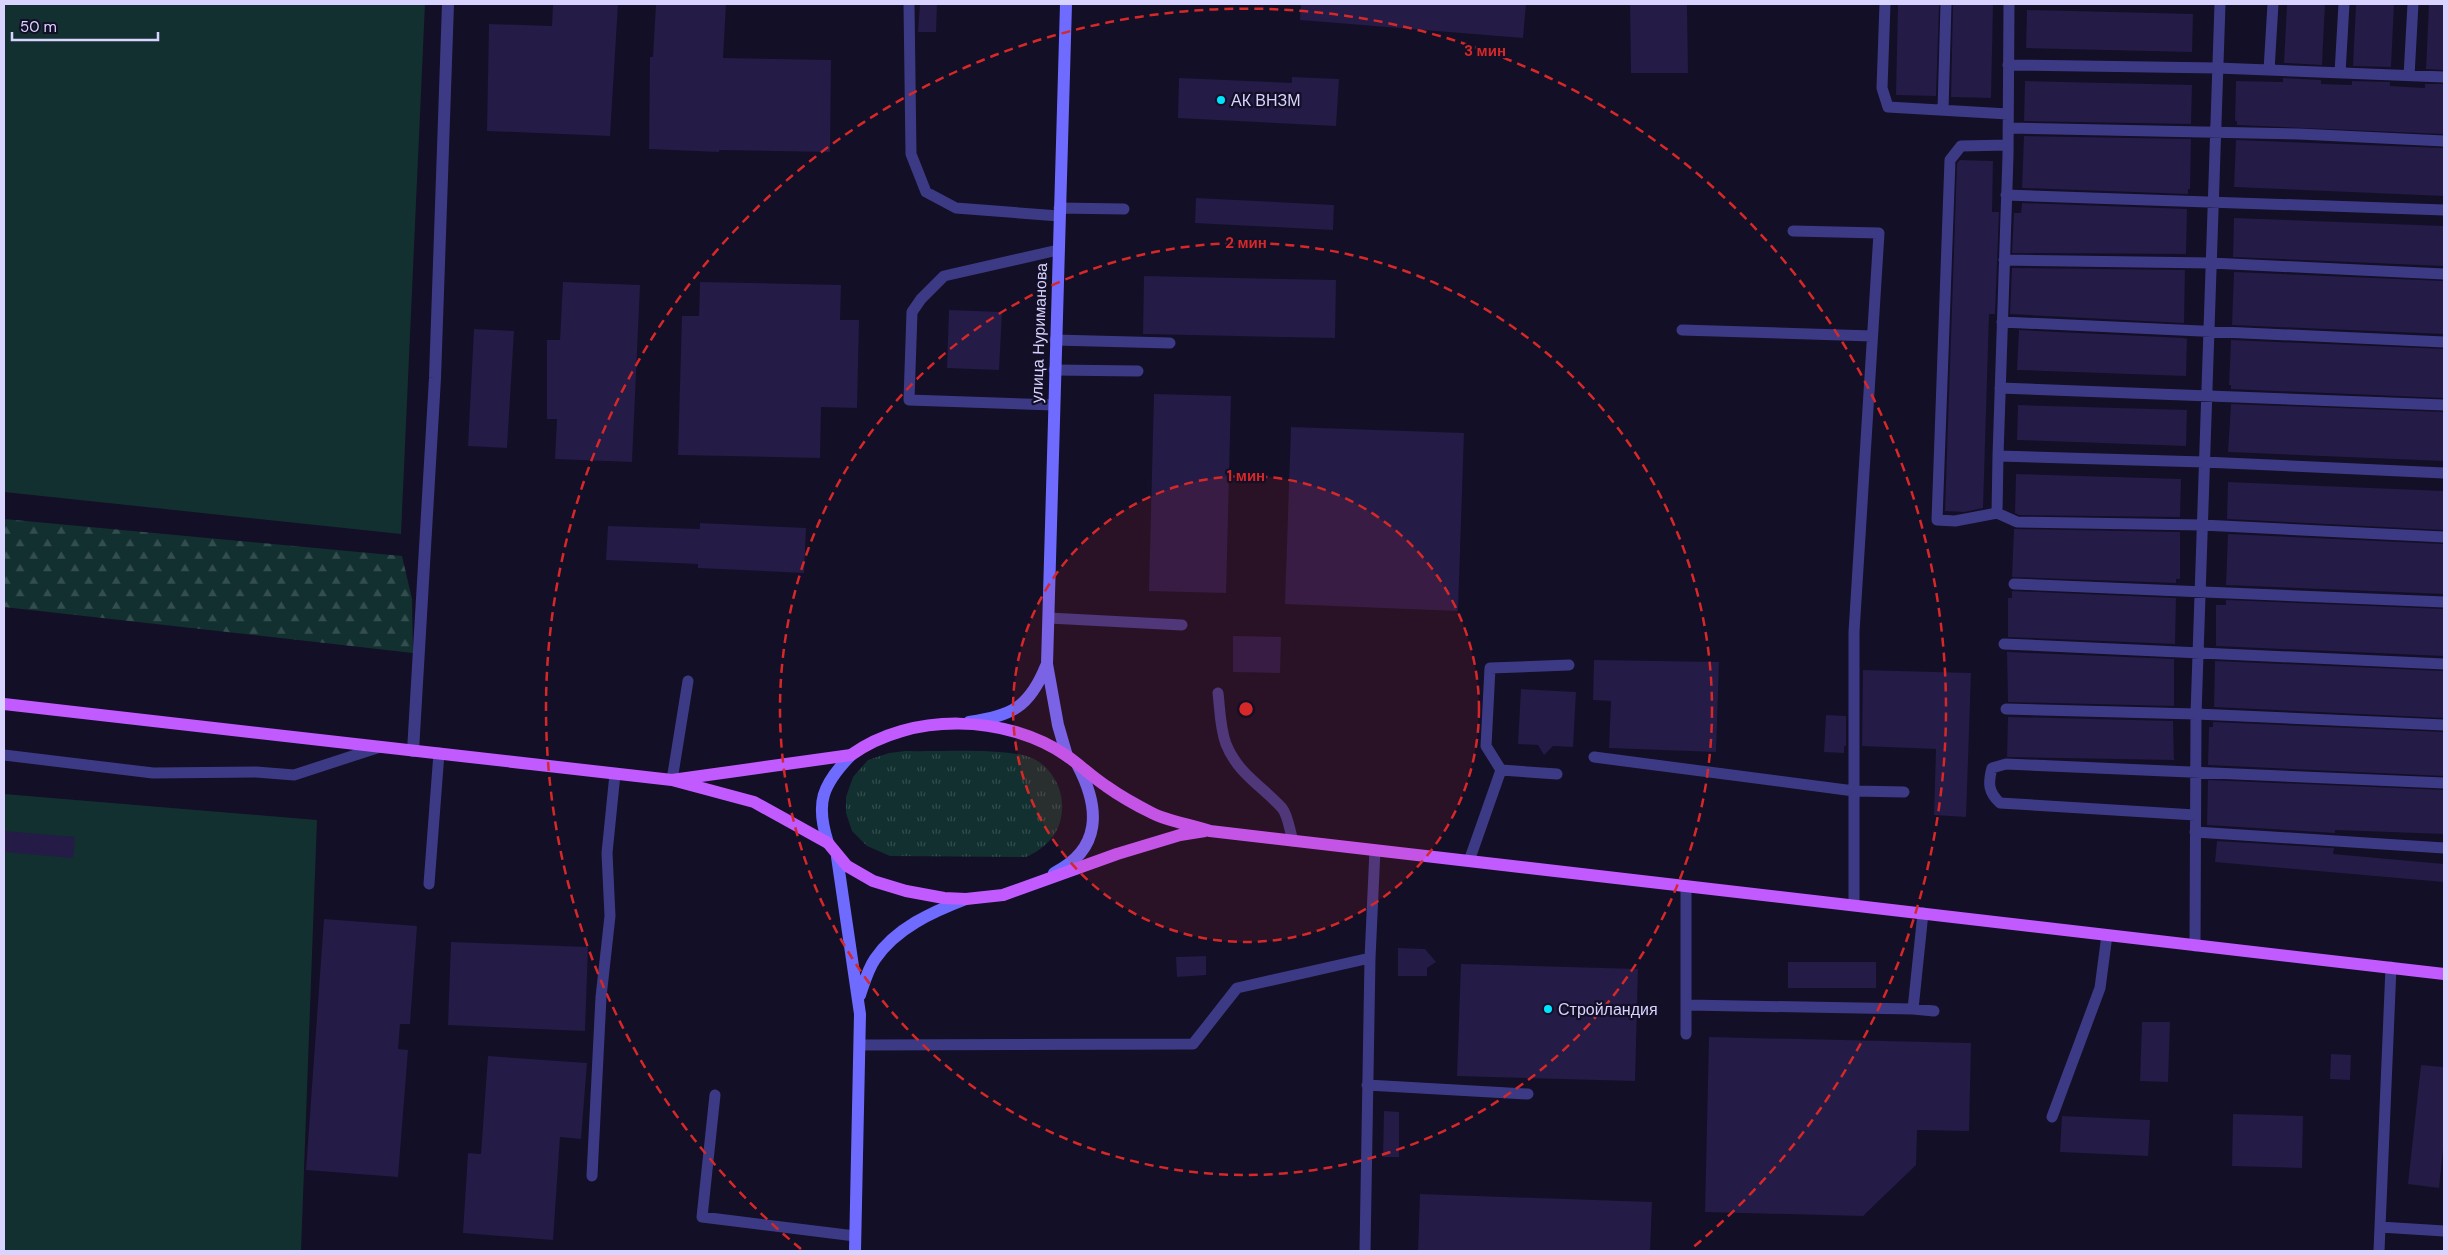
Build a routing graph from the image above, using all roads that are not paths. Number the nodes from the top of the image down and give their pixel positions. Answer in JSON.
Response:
{"nodes":[{"id":1,"x":448,"y":4,"type":"edge"},
{"id":2,"x":909,"y":4,"type":"edge"},
{"id":3,"x":1066,"y":4,"type":"edge"},
{"id":4,"x":1885,"y":4,"type":"edge"},
{"id":5,"x":1946,"y":4,"type":"edge"},
{"id":6,"x":2009,"y":4,"type":"edge"},
{"id":7,"x":2220,"y":4,"type":"edge"},
{"id":8,"x":2273,"y":4,"type":"edge"},
{"id":9,"x":2344,"y":4,"type":"edge"},
{"id":10,"x":2413,"y":4,"type":"edge"},
{"id":11,"x":2008,"y":65,"type":"junction"},
{"id":12,"x":2217,"y":68,"type":"junction"},
{"id":13,"x":2269,"y":70,"type":"junction"},
{"id":14,"x":2340,"y":73,"type":"junction"},
{"id":15,"x":2409,"y":76,"type":"junction"},
{"id":16,"x":2444,"y":77,"type":"edge"},
{"id":17,"x":1943,"y":110,"type":"junction"},
{"id":18,"x":2008,"y":114,"type":"junction"},
{"id":19,"x":2008,"y":128,"type":"junction"},
{"id":20,"x":2215,"y":134,"type":"junction"},
{"id":21,"x":2444,"y":141,"type":"edge"},
{"id":22,"x":2008,"y":146,"type":"junction"},
{"id":23,"x":2006,"y":195,"type":"junction"},
{"id":24,"x":2213,"y":200,"type":"junction"},
{"id":25,"x":1124,"y":209,"type":"dead end"},
{"id":26,"x":2444,"y":210,"type":"edge"},
{"id":27,"x":1059,"y":212,"type":"junction"},
{"id":28,"x":1793,"y":231,"type":"dead end"},
{"id":29,"x":1058,"y":250,"type":"junction"},
{"id":30,"x":2004,"y":260,"type":"junction"},
{"id":31,"x":2211,"y":263,"type":"junction"},
{"id":32,"x":2444,"y":274,"type":"edge"},
{"id":33,"x":2002,"y":322,"type":"junction"},
{"id":34,"x":1682,"y":330,"type":"dead end"},
{"id":35,"x":2208,"y":332,"type":"junction"},
{"id":36,"x":1872,"y":336,"type":"junction"},
{"id":37,"x":1055,"y":340,"type":"junction"},
{"id":38,"x":2444,"y":342,"type":"edge"},
{"id":39,"x":1170,"y":344,"type":"dead end"},
{"id":40,"x":1054,"y":370,"type":"junction"},
{"id":41,"x":1138,"y":370,"type":"dead end"},
{"id":42,"x":2000,"y":388,"type":"junction"},
{"id":43,"x":2206,"y":395,"type":"junction"},
{"id":44,"x":1054,"y":404,"type":"junction"},
{"id":45,"x":2444,"y":405,"type":"edge"},
{"id":46,"x":1998,"y":456,"type":"junction"},
{"id":47,"x":2204,"y":462,"type":"junction"},
{"id":48,"x":2444,"y":473,"type":"edge"},
{"id":49,"x":1997,"y":513,"type":"junction"},
{"id":50,"x":2202,"y":525,"type":"junction"},
{"id":51,"x":2444,"y":537,"type":"edge"},
{"id":52,"x":2014,"y":584,"type":"dead end"},
{"id":53,"x":2200,"y":592,"type":"junction"},
{"id":54,"x":2444,"y":602,"type":"edge"},
{"id":55,"x":1049,"y":618,"type":"junction"},
{"id":56,"x":1182,"y":625,"type":"dead end"},
{"id":57,"x":2004,"y":644,"type":"dead end"},
{"id":58,"x":2198,"y":654,"type":"junction"},
{"id":59,"x":1047,"y":664,"type":"junction"},
{"id":60,"x":2444,"y":664,"type":"edge"},
{"id":61,"x":1569,"y":665,"type":"dead end"},
{"id":62,"x":688,"y":681,"type":"dead end"},
{"id":63,"x":1218,"y":694,"type":"dead end"},
{"id":64,"x":4,"y":704,"type":"edge"},
{"id":65,"x":2006,"y":709,"type":"dead end"},
{"id":66,"x":2196,"y":714,"type":"junction"},
{"id":67,"x":959,"y":724,"type":"junction"},
{"id":68,"x":2444,"y":725,"type":"edge"},
{"id":69,"x":380,"y":747,"type":"junction"},
{"id":70,"x":413,"y":750,"type":"junction"},
{"id":71,"x":439,"y":753,"type":"junction"},
{"id":72,"x":4,"y":755,"type":"edge"},
{"id":73,"x":851,"y":755,"type":"junction"},
{"id":74,"x":1067,"y":756,"type":"junction"},
{"id":75,"x":1594,"y":757,"type":"dead end"},
{"id":76,"x":1078,"y":766,"type":"junction"},
{"id":77,"x":1501,"y":770,"type":"junction"},
{"id":78,"x":2195,"y":773,"type":"junction"},
{"id":79,"x":615,"y":774,"type":"junction"},
{"id":80,"x":1557,"y":774,"type":"dead end"},
{"id":81,"x":672,"y":780,"type":"junction"},
{"id":82,"x":2444,"y":783,"type":"edge"},
{"id":83,"x":1854,"y":791,"type":"junction"},
{"id":84,"x":1904,"y":792,"type":"dead end"},
{"id":85,"x":2195,"y":815,"type":"junction"},
{"id":86,"x":1210,"y":831,"type":"junction"},
{"id":87,"x":2196,"y":832,"type":"junction"},
{"id":88,"x":1294,"y":841,"type":"junction"},
{"id":89,"x":828,"y":843,"type":"junction"},
{"id":90,"x":2444,"y":848,"type":"edge"},
{"id":91,"x":1375,"y":850,"type":"junction"},
{"id":92,"x":838,"y":857,"type":"junction"},
{"id":93,"x":1469,"y":861,"type":"junction"},
{"id":94,"x":1041,"y":880,"type":"junction"},
{"id":95,"x":429,"y":884,"type":"dead end"},
{"id":96,"x":1686,"y":886,"type":"junction"},
{"id":97,"x":966,"y":899,"type":"junction"},
{"id":98,"x":1854,"y":905,"type":"junction"},
{"id":99,"x":1923,"y":913,"type":"junction"},
{"id":100,"x":2107,"y":935,"type":"junction"},
{"id":101,"x":2195,"y":946,"type":"junction"},
{"id":102,"x":1370,"y":958,"type":"junction"},
{"id":103,"x":2390,"y":967,"type":"junction"},
{"id":104,"x":2444,"y":974,"type":"edge"},
{"id":105,"x":859,"y":998,"type":"junction"},
{"id":106,"x":1687,"y":1005,"type":"junction"},
{"id":107,"x":1913,"y":1009,"type":"junction"},
{"id":108,"x":1934,"y":1012,"type":"dead end"},
{"id":109,"x":1686,"y":1034,"type":"dead end"},
{"id":110,"x":861,"y":1045,"type":"junction"},
{"id":111,"x":1367,"y":1085,"type":"junction"},
{"id":112,"x":1528,"y":1094,"type":"dead end"},
{"id":113,"x":715,"y":1095,"type":"dead end"},
{"id":114,"x":2052,"y":1117,"type":"dead end"},
{"id":115,"x":592,"y":1176,"type":"dead end"},
{"id":116,"x":2380,"y":1227,"type":"junction"},
{"id":117,"x":2444,"y":1231,"type":"edge"},
{"id":118,"x":855,"y":1236,"type":"junction"},
{"id":119,"x":855,"y":1251,"type":"edge"},
{"id":120,"x":1365,"y":1251,"type":"edge"},
{"id":121,"x":2380,"y":1251,"type":"edge"}],
"edges":[{"from":1,"to":70,"type":"street"},
{"from":2,"to":27,"type":"lane"},
{"from":3,"to":27,"type":"main road","name":"улица Нуриманова"},
{"from":4,"to":17,"type":"lane"},
{"from":5,"to":17,"type":"lane"},
{"from":6,"to":11,"type":"lane"},
{"from":7,"to":12,"type":"lane"},
{"from":8,"to":13,"type":"lane"},
{"from":9,"to":14,"type":"lane"},
{"from":10,"to":15,"type":"lane"},
{"from":11,"to":12,"type":"lane"},
{"from":11,"to":18,"type":"lane"},
{"from":12,"to":13,"type":"lane"},
{"from":12,"to":20,"type":"lane"},
{"from":13,"to":14,"type":"lane"},
{"from":14,"to":15,"type":"lane"},
{"from":15,"to":16,"type":"lane"},
{"from":17,"to":18,"type":"lane"},
{"from":18,"to":19,"type":"lane"},
{"from":19,"to":20,"type":"lane"},
{"from":19,"to":22,"type":"lane"},
{"from":20,"to":21,"type":"lane"},
{"from":20,"to":24,"type":"lane"},
{"from":22,"to":23,"type":"lane"},
{"from":22,"to":49,"type":"lane"},
{"from":23,"to":24,"type":"lane"},
{"from":23,"to":30,"type":"lane"},
{"from":24,"to":26,"type":"lane"},
{"from":24,"to":31,"type":"lane"},
{"from":25,"to":27,"type":"lane"},
{"from":27,"to":29,"type":"main road","name":"улица Нуриманова"},
{"from":28,"to":36,"type":"lane"},
{"from":29,"to":37,"type":"main road","name":"улица Нуриманова"},
{"from":29,"to":44,"type":"lane"},
{"from":30,"to":31,"type":"lane"},
{"from":30,"to":33,"type":"lane"},
{"from":31,"to":32,"type":"lane"},
{"from":31,"to":35,"type":"lane"},
{"from":33,"to":35,"type":"lane"},
{"from":33,"to":42,"type":"lane"},
{"from":34,"to":36,"type":"lane"},
{"from":35,"to":38,"type":"lane"},
{"from":35,"to":43,"type":"lane"},
{"from":36,"to":83,"type":"lane"},
{"from":37,"to":39,"type":"lane"},
{"from":37,"to":40,"type":"main road","name":"улица Нуриманова"},
{"from":40,"to":41,"type":"lane"},
{"from":40,"to":44,"type":"main road","name":"улица Нуриманова"},
{"from":42,"to":43,"type":"lane"},
{"from":42,"to":46,"type":"lane"},
{"from":43,"to":45,"type":"lane"},
{"from":43,"to":47,"type":"lane"},
{"from":44,"to":55,"type":"main road","name":"улица Нуриманова"},
{"from":46,"to":47,"type":"lane"},
{"from":46,"to":49,"type":"lane"},
{"from":47,"to":48,"type":"lane"},
{"from":47,"to":50,"type":"lane"},
{"from":49,"to":50,"type":"lane"},
{"from":50,"to":51,"type":"lane"},
{"from":50,"to":53,"type":"lane"},
{"from":52,"to":53,"type":"lane"},
{"from":53,"to":54,"type":"lane"},
{"from":53,"to":58,"type":"lane"},
{"from":55,"to":56,"type":"lane"},
{"from":55,"to":59,"type":"main road","name":"улица Нуриманова"},
{"from":57,"to":58,"type":"lane"},
{"from":58,"to":60,"type":"lane"},
{"from":58,"to":66,"type":"lane"},
{"from":59,"to":67,"type":"main road"},
{"from":59,"to":74,"type":"main road"},
{"from":61,"to":77,"type":"lane"},
{"from":62,"to":81,"type":"lane"},
{"from":63,"to":88,"type":"lane"},
{"from":64,"to":69,"type":"main road"},
{"from":65,"to":66,"type":"lane"},
{"from":66,"to":68,"type":"lane"},
{"from":66,"to":78,"type":"lane"},
{"from":67,"to":73,"type":"main road"},
{"from":67,"to":74,"type":"main road"},
{"from":69,"to":70,"type":"main road"},
{"from":69,"to":72,"type":"lane"},
{"from":70,"to":71,"type":"main road"},
{"from":71,"to":79,"type":"main road"},
{"from":71,"to":95,"type":"lane"},
{"from":73,"to":81,"type":"main road"},
{"from":73,"to":89,"type":"main road"},
{"from":74,"to":76,"type":"main road"},
{"from":75,"to":83,"type":"lane"},
{"from":76,"to":86,"type":"main road"},
{"from":76,"to":94,"type":"main road"},
{"from":77,"to":80,"type":"lane"},
{"from":77,"to":93,"type":"lane"},
{"from":78,"to":82,"type":"lane"},
{"from":78,"to":85,"type":"lane"},
{"from":78,"to":85,"type":"lane"},
{"from":79,"to":81,"type":"main road"},
{"from":79,"to":115,"type":"lane"},
{"from":81,"to":89,"type":"main road"},
{"from":83,"to":84,"type":"lane"},
{"from":83,"to":98,"type":"lane"},
{"from":85,"to":87,"type":"lane"},
{"from":86,"to":88,"type":"main road"},
{"from":86,"to":94,"type":"main road"},
{"from":87,"to":90,"type":"lane"},
{"from":87,"to":101,"type":"lane"},
{"from":88,"to":91,"type":"main road"},
{"from":89,"to":92,"type":"main road"},
{"from":91,"to":93,"type":"main road"},
{"from":91,"to":102,"type":"lane"},
{"from":92,"to":97,"type":"main road"},
{"from":92,"to":105,"type":"main road"},
{"from":93,"to":96,"type":"main road"},
{"from":94,"to":97,"type":"main road"},
{"from":96,"to":98,"type":"main road"},
{"from":96,"to":106,"type":"lane"},
{"from":97,"to":105,"type":"main road"},
{"from":98,"to":99,"type":"main road"},
{"from":99,"to":100,"type":"main road"},
{"from":99,"to":107,"type":"lane"},
{"from":100,"to":101,"type":"main road"},
{"from":100,"to":114,"type":"lane"},
{"from":101,"to":103,"type":"main road"},
{"from":102,"to":110,"type":"lane"},
{"from":102,"to":111,"type":"lane"},
{"from":103,"to":104,"type":"main road"},
{"from":103,"to":116,"type":"lane"},
{"from":105,"to":110,"type":"main road"},
{"from":106,"to":107,"type":"lane"},
{"from":106,"to":109,"type":"lane"},
{"from":107,"to":108,"type":"lane"},
{"from":110,"to":118,"type":"main road"},
{"from":111,"to":112,"type":"lane"},
{"from":111,"to":120,"type":"lane"},
{"from":113,"to":118,"type":"lane"},
{"from":116,"to":117,"type":"lane"},
{"from":116,"to":121,"type":"lane"},
{"from":118,"to":119,"type":"main road"}]}
